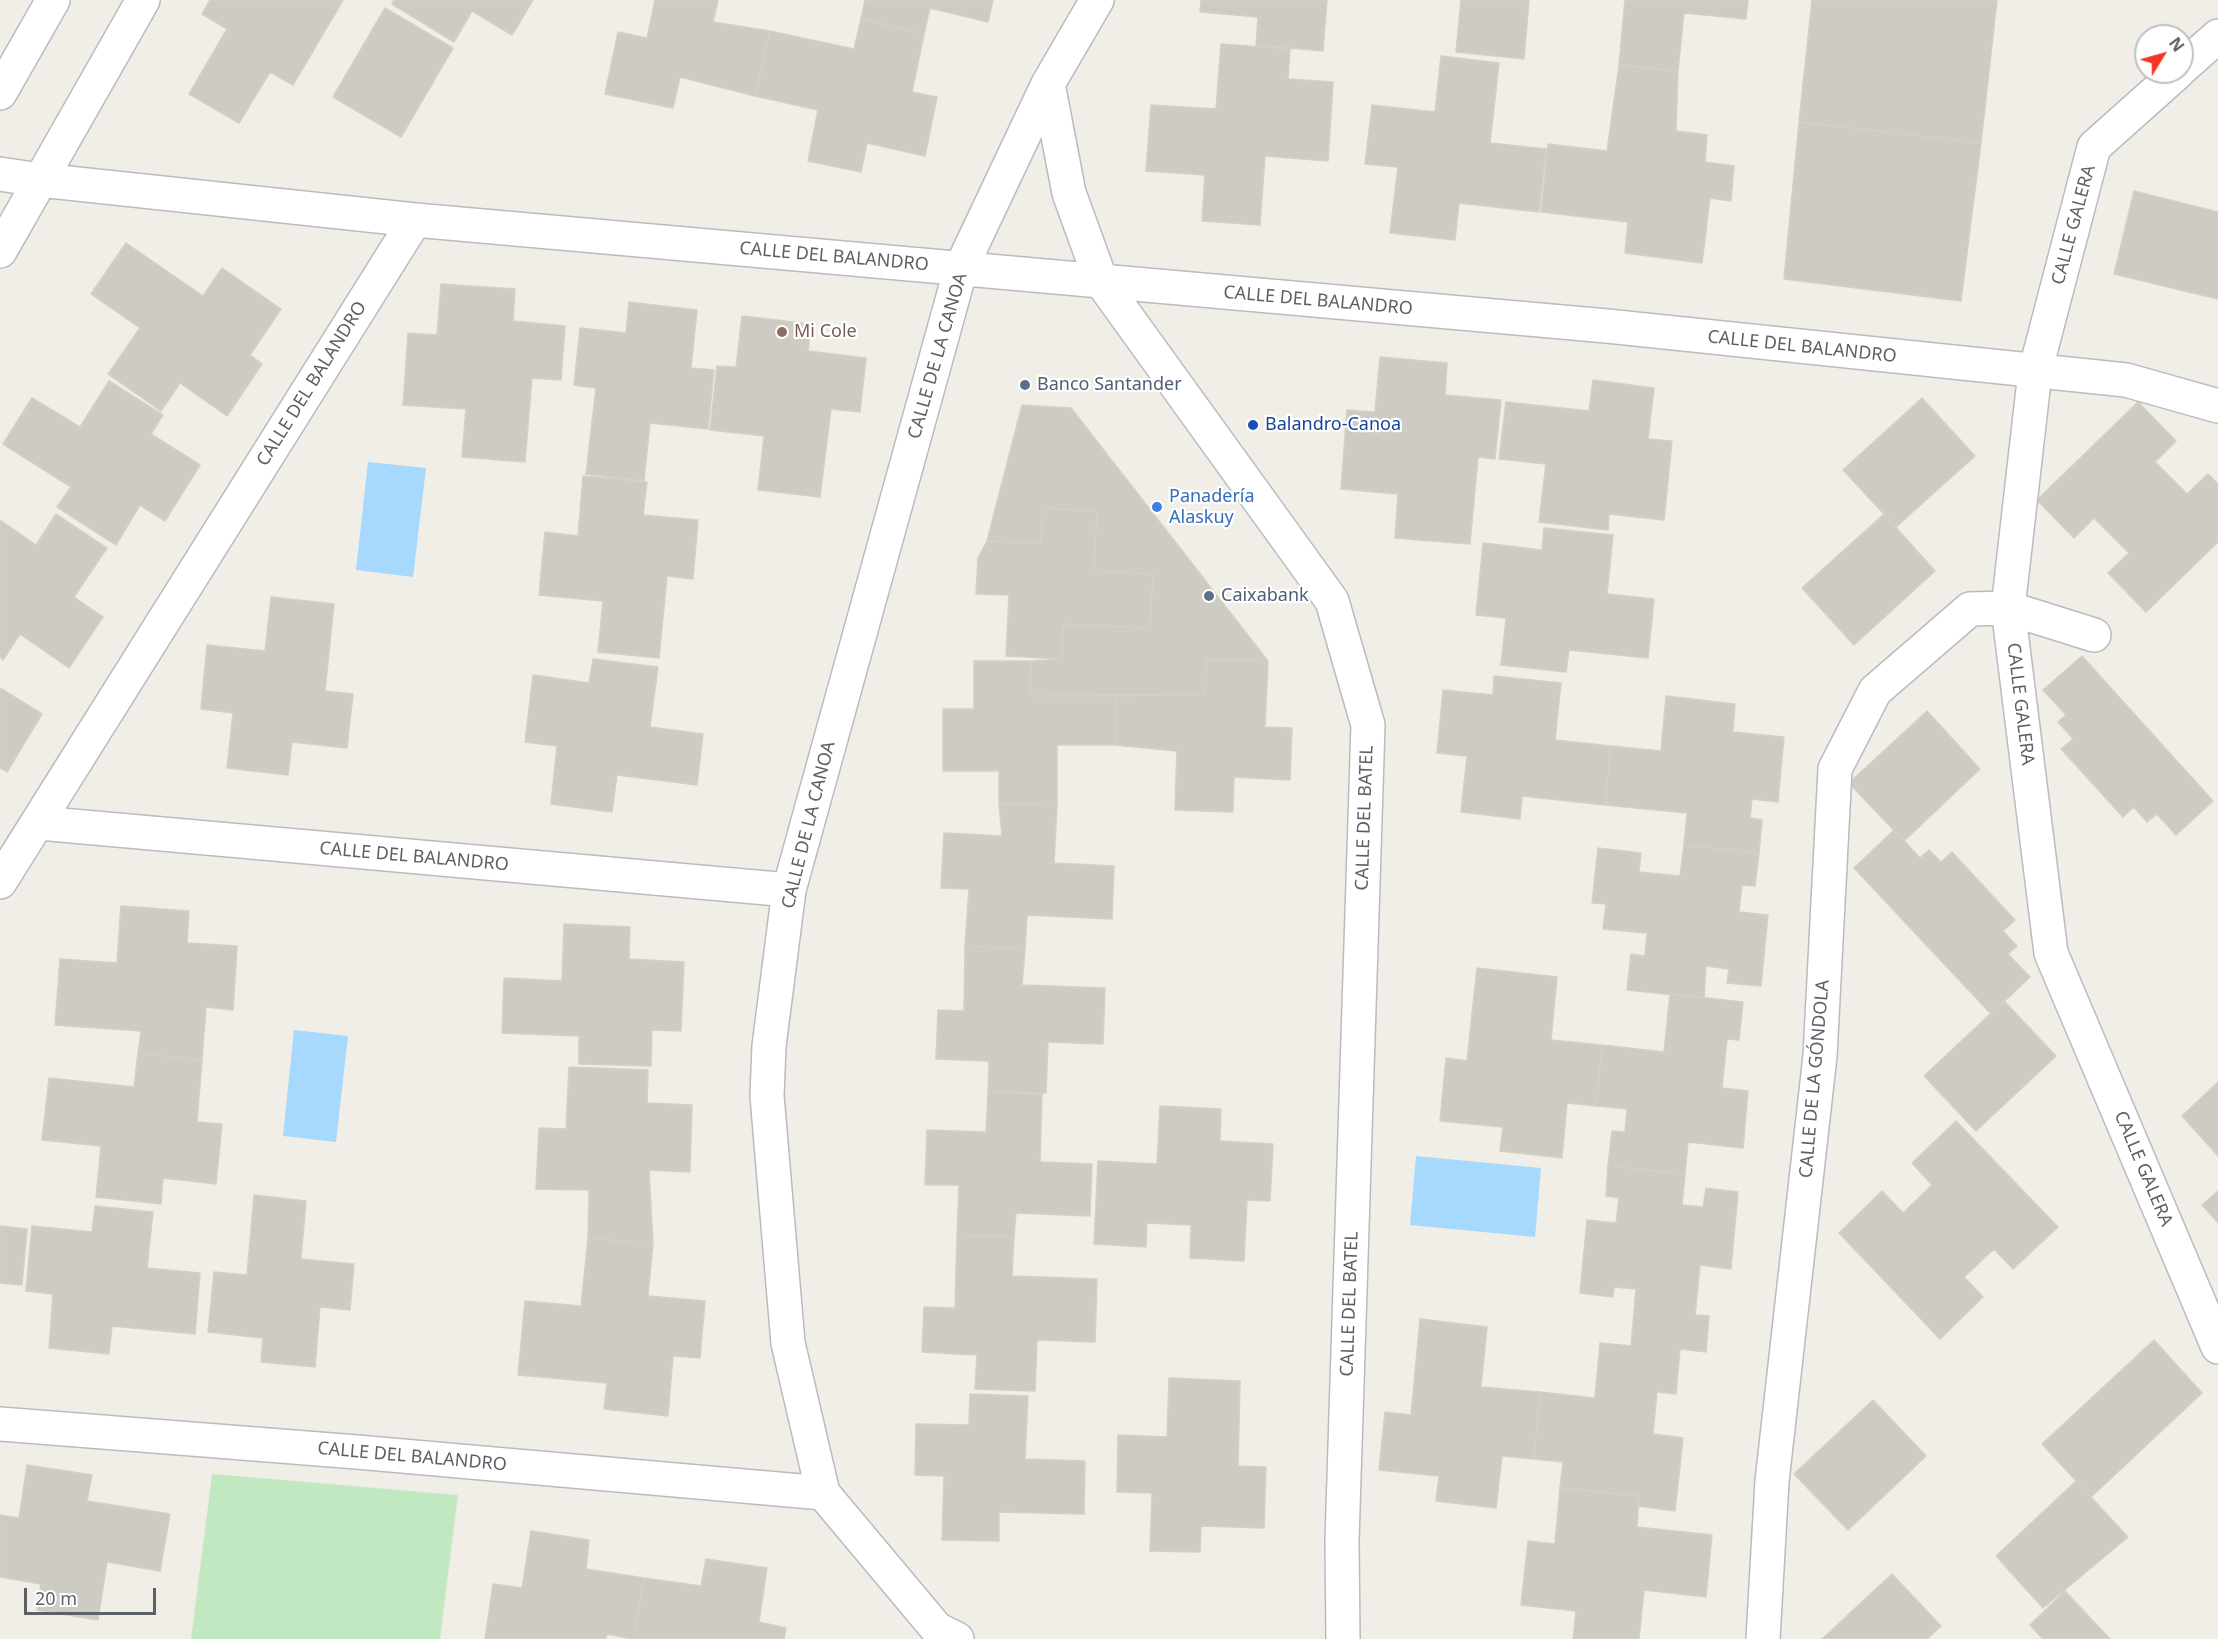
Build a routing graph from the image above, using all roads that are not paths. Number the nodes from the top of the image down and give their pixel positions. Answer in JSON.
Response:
{"nodes":[{"id":1,"x":53,"y":0,"type":"edge"},
{"id":2,"x":143,"y":0,"type":"edge"},
{"id":3,"x":1097,"y":0,"type":"edge"},
{"id":4,"x":2218,"y":36,"type":"edge"},
{"id":5,"x":2194,"y":57,"type":"edge"},
{"id":6,"x":1048,"y":84,"type":"junction"},
{"id":7,"x":2165,"y":84,"type":"edge"},
{"id":8,"x":0,"y":93,"type":"edge"},
{"id":9,"x":0,"y":174,"type":"edge"},
{"id":10,"x":40,"y":180,"type":"junction"},
{"id":11,"x":415,"y":220,"type":"junction"},
{"id":12,"x":0,"y":251,"type":"edge"},
{"id":13,"x":961,"y":268,"type":"junction"},
{"id":14,"x":1101,"y":281,"type":"junction"},
{"id":15,"x":2035,"y":372,"type":"junction"},
{"id":16,"x":2218,"y":406,"type":"edge"},
{"id":17,"x":2008,"y":608,"type":"junction"},
{"id":18,"x":2094,"y":635,"type":"dead end"},
{"id":19,"x":39,"y":824,"type":"junction"},
{"id":20,"x":0,"y":882,"type":"edge"},
{"id":21,"x":789,"y":890,"type":"junction"},
{"id":22,"x":2218,"y":1347,"type":"edge"},
{"id":23,"x":0,"y":1424,"type":"edge"},
{"id":24,"x":823,"y":1493,"type":"junction"},
{"id":25,"x":957,"y":1639,"type":"edge"},
{"id":26,"x":1343,"y":1639,"type":"edge"},
{"id":27,"x":1763,"y":1639,"type":"edge"}],
"edges":[{"from":1,"to":8,"type":"street"},
{"from":2,"to":10,"type":"street"},
{"from":3,"to":6,"type":"street","name":"CALLE DE LA CANOA"},
{"from":4,"to":5,"type":"street"},
{"from":6,"to":13,"type":"street","name":"CALLE DE LA CANOA"},
{"from":6,"to":14,"type":"street","name":"CALLE DEL BATEL"},
{"from":7,"to":15,"type":"street","name":"CALLE GALERA"},
{"from":9,"to":10,"type":"street","name":"CALLE DEL BALANDRO"},
{"from":10,"to":11,"type":"street","name":"CALLE DEL BALANDRO"},
{"from":10,"to":12,"type":"street"},
{"from":11,"to":13,"type":"street","name":"CALLE DEL BALANDRO"},
{"from":11,"to":19,"type":"street","name":"CALLE DEL BALANDRO"},
{"from":13,"to":14,"type":"street","name":"CALLE DEL BALANDRO"},
{"from":13,"to":21,"type":"street","name":"CALLE DE LA CANOA"},
{"from":14,"to":15,"type":"street","name":"CALLE DEL BALANDRO"},
{"from":14,"to":26,"type":"street","name":"CALLE DEL BATEL"},
{"from":15,"to":16,"type":"street","name":"CALLE DEL BALANDRO"},
{"from":15,"to":17,"type":"street","name":"CALLE GALERA"},
{"from":17,"to":18,"type":"street","name":"CALLE DE LA GÓNDOLA"},
{"from":17,"to":22,"type":"street","name":"CALLE GALERA"},
{"from":17,"to":27,"type":"street","name":"CALLE DE LA GÓNDOLA"},
{"from":19,"to":20,"type":"street","name":"CALLE DEL BALANDRO"},
{"from":19,"to":21,"type":"street","name":"CALLE DEL BALANDRO"},
{"from":21,"to":24,"type":"street","name":"CALLE DE LA CANOA"},
{"from":23,"to":24,"type":"street","name":"CALLE DEL BALANDRO"},
{"from":24,"to":25,"type":"street","name":"CALLE DE LA CANOA"}]}
